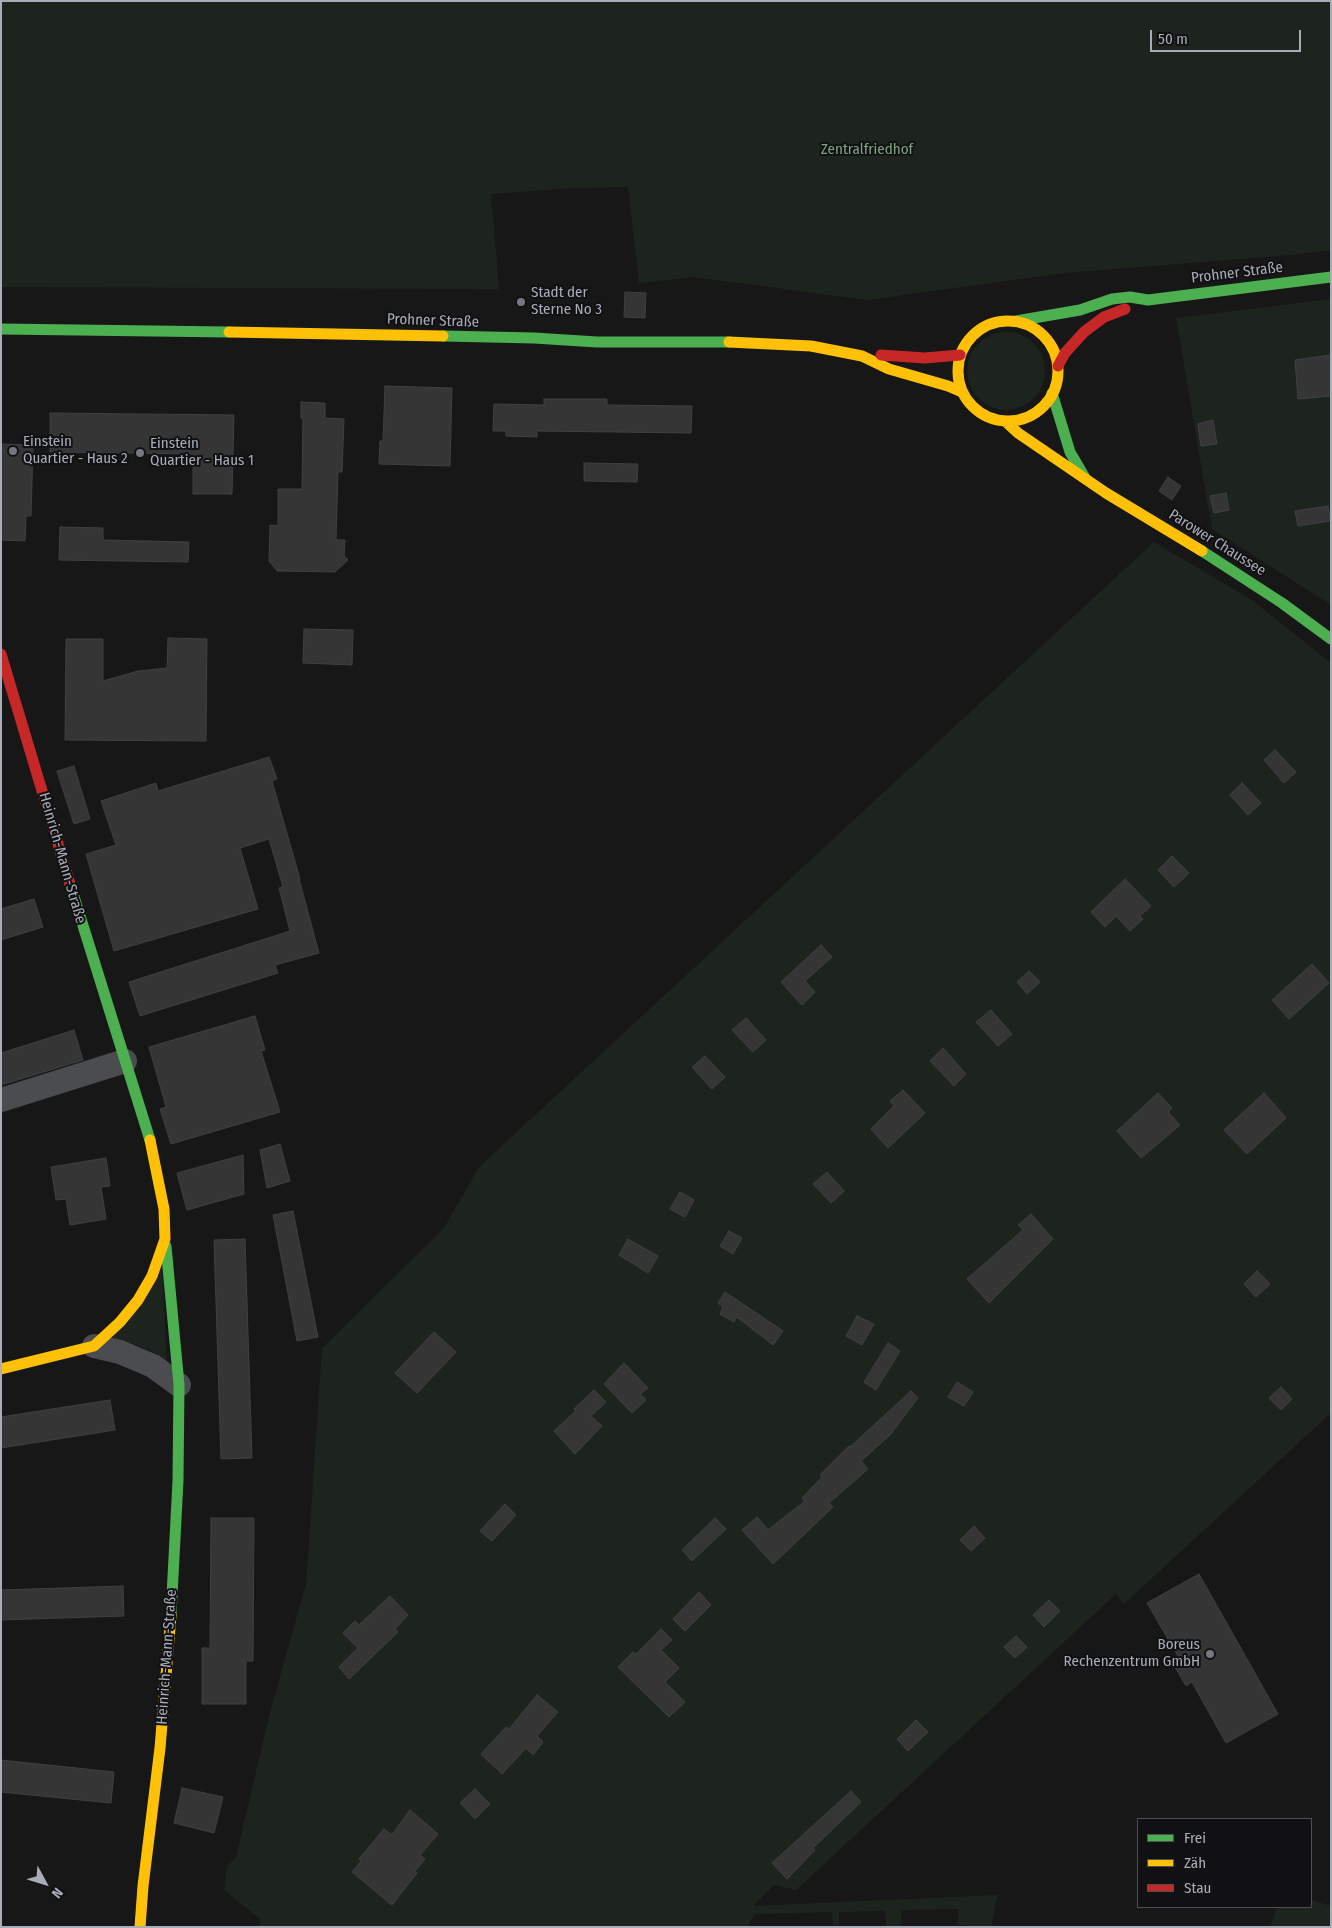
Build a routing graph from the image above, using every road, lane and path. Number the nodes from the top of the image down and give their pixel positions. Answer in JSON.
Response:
{"nodes":[{"id":1,"x":1331,"y":277,"type":"edge"},
{"id":2,"x":1148,"y":300,"type":"junction"},
{"id":3,"x":1016,"y":322,"type":"junction"},
{"id":4,"x":1,"y":329,"type":"edge"},
{"id":5,"x":960,"y":355,"type":"junction"},
{"id":6,"x":862,"y":356,"type":"junction"},
{"id":7,"x":1058,"y":366,"type":"junction"},
{"id":8,"x":962,"y":392,"type":"junction"},
{"id":9,"x":1052,"y":394,"type":"junction"},
{"id":10,"x":1005,"y":421,"type":"junction"},
{"id":11,"x":1084,"y":477,"type":"junction"},
{"id":12,"x":1331,"y":639,"type":"edge"},
{"id":13,"x":1,"y":654,"type":"edge"},
{"id":14,"x":125,"y":1061,"type":"junction"},
{"id":15,"x":1,"y":1100,"type":"edge"},
{"id":16,"x":165,"y":1239,"type":"junction"},
{"id":17,"x":94,"y":1346,"type":"junction"},
{"id":18,"x":1,"y":1369,"type":"edge"},
{"id":19,"x":178,"y":1386,"type":"junction"},
{"id":20,"x":140,"y":1927,"type":"edge"}],
"edges":[{"from":1,"to":2,"type":"street","name":"Prohner Straße"},
{"from":2,"to":3,"type":"street","name":"Prohner Straße"},
{"from":2,"to":7,"type":"street","name":"Prohner Straße"},
{"from":3,"to":5,"type":"street"},
{"from":3,"to":7,"type":"street"},
{"from":4,"to":6,"type":"street","name":"Prohner Straße"},
{"from":5,"to":6,"type":"street","name":"Prohner Straße"},
{"from":5,"to":8,"type":"street"},
{"from":6,"to":8,"type":"street","name":"Prohner Straße"},
{"from":7,"to":9,"type":"street","name":"Parower Chaussee"},
{"from":8,"to":10,"type":"street","name":"Parower Chaussee"},
{"from":9,"to":10,"type":"street"},
{"from":9,"to":11,"type":"street","name":"Parower Chaussee"},
{"from":10,"to":11,"type":"street","name":"Parower Chaussee"},
{"from":11,"to":12,"type":"street","name":"Parower Chaussee"},
{"from":13,"to":14,"type":"street","name":"Heinrich-Mann-Straße"},
{"from":14,"to":15,"type":"street"},
{"from":14,"to":16,"type":"street","name":"Heinrich-Mann-Straße"},
{"from":16,"to":17,"type":"street","name":"Heinrich-Mann-Straße"},
{"from":16,"to":19,"type":"street","name":"Heinrich-Mann-Straße"},
{"from":17,"to":18,"type":"street","name":"Heinrich-Mann-Straße"},
{"from":17,"to":19,"type":"street","name":"Heinrich-Mann-Straße"},
{"from":19,"to":20,"type":"street","name":"Heinrich-Mann-Straße"}]}
